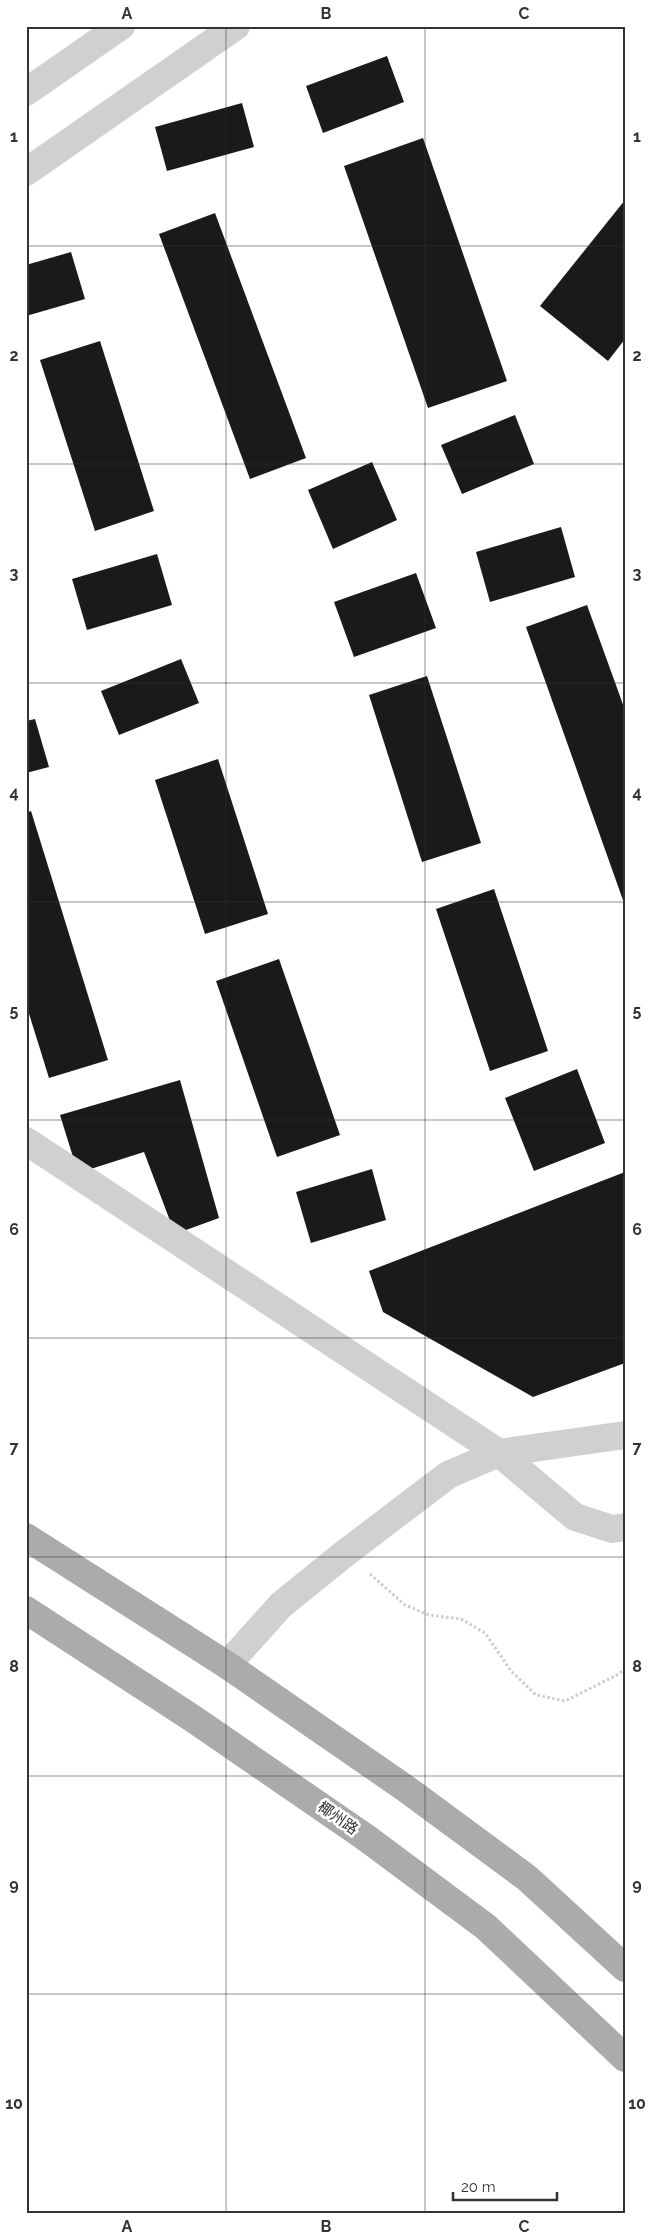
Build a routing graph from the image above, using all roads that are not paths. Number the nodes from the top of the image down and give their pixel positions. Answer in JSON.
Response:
{"nodes":[{"id":1,"x":121,"y":26,"type":"edge"},
{"id":2,"x":236,"y":26,"type":"edge"},
{"id":3,"x":26,"y":92,"type":"edge"},
{"id":4,"x":26,"y":172,"type":"edge"},
{"id":5,"x":26,"y":1141,"type":"edge"},
{"id":6,"x":625,"y":1435,"type":"edge"},
{"id":7,"x":499,"y":1453,"type":"junction"},
{"id":8,"x":625,"y":1527,"type":"edge"},
{"id":9,"x":26,"y":1537,"type":"edge"},
{"id":10,"x":26,"y":1610,"type":"edge"},
{"id":11,"x":227,"y":1665,"type":"junction"},
{"id":12,"x":625,"y":1968,"type":"edge"},
{"id":13,"x":625,"y":2058,"type":"edge"}],
"edges":[{"from":1,"to":3,"type":"street"},
{"from":2,"to":4,"type":"street"},
{"from":5,"to":7,"type":"street"},
{"from":6,"to":7,"type":"street"},
{"from":7,"to":8,"type":"street"},
{"from":7,"to":11,"type":"street"},
{"from":9,"to":11,"type":"main road"},
{"from":10,"to":13,"type":"main road","name":"椰州路"},
{"from":11,"to":12,"type":"main road"}]}
